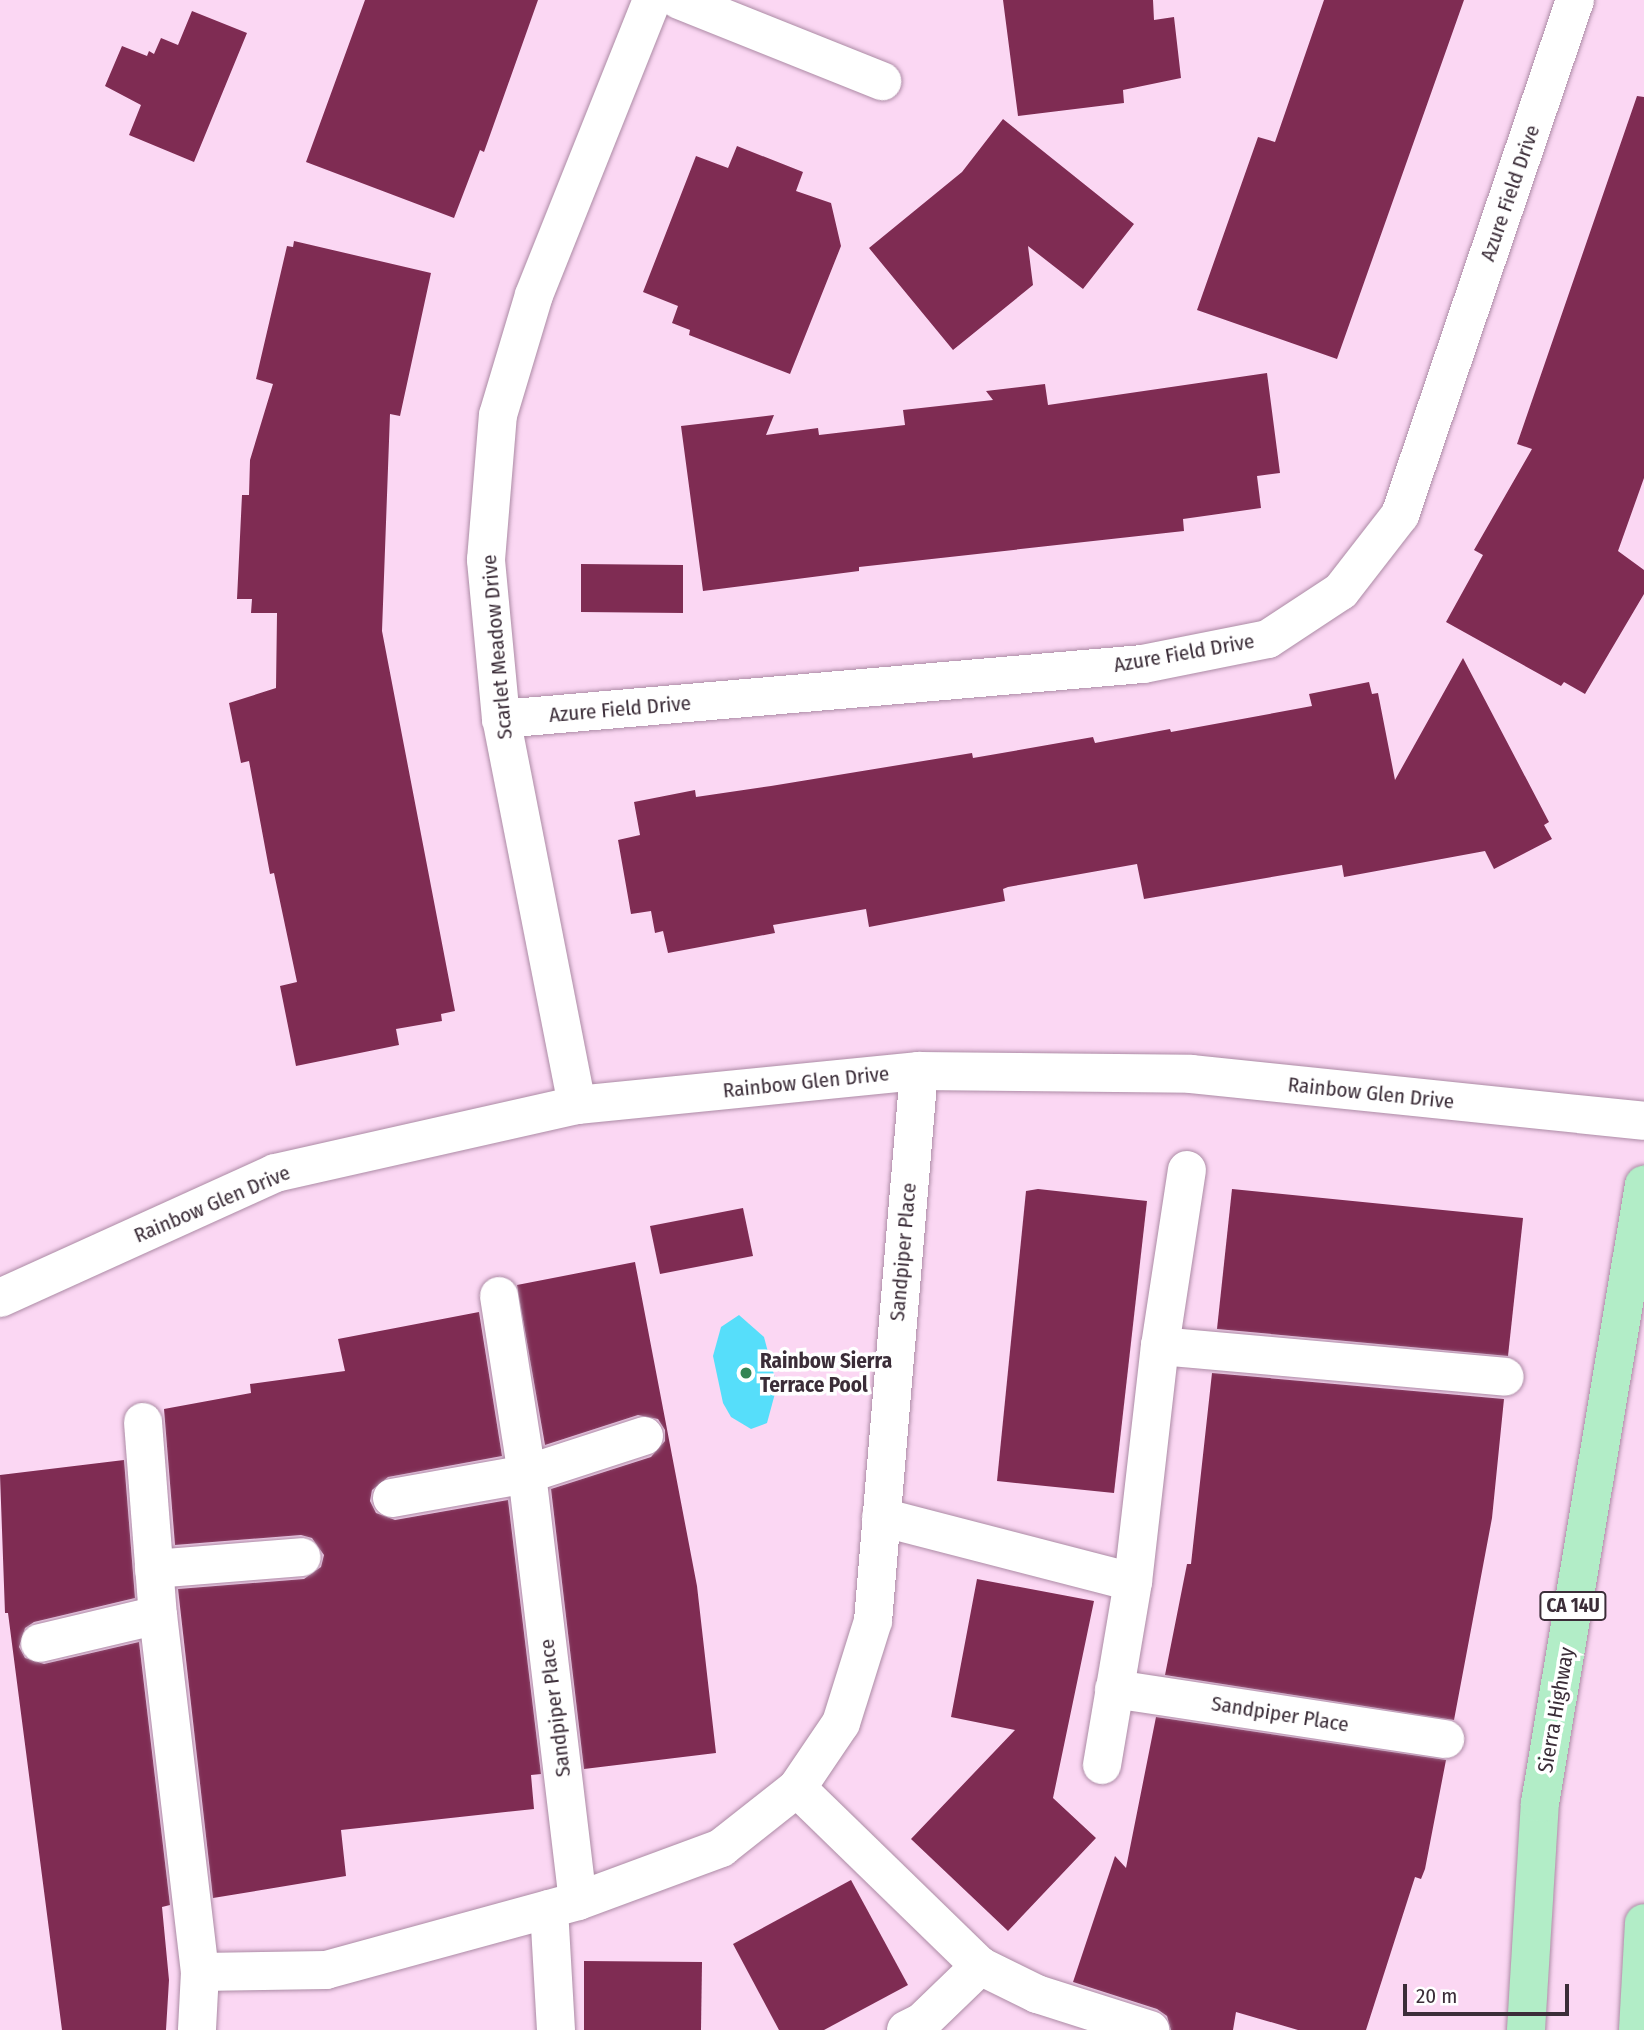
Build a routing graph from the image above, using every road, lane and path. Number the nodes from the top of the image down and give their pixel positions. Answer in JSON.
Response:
{"nodes":[{"id":1,"x":652,"y":0,"type":"edge"},
{"id":2,"x":679,"y":0,"type":"edge"},
{"id":3,"x":1576,"y":0,"type":"edge"},
{"id":4,"x":882,"y":81,"type":"dead end"},
{"id":5,"x":501,"y":719,"type":"junction"},
{"id":6,"x":919,"y":1071,"type":"junction"},
{"id":7,"x":577,"y":1105,"type":"junction"},
{"id":8,"x":1644,"y":1121,"type":"edge"},
{"id":9,"x":1187,"y":1170,"type":"dead end"},
{"id":10,"x":1644,"y":1185,"type":"edge"},
{"id":11,"x":499,"y":1296,"type":"dead end"},
{"id":12,"x":0,"y":1298,"type":"edge"},
{"id":13,"x":1160,"y":1346,"type":"junction"},
{"id":14,"x":1505,"y":1377,"type":"dead end"},
{"id":15,"x":143,"y":1422,"type":"dead end"},
{"id":16,"x":644,"y":1436,"type":"dead end"},
{"id":17,"x":527,"y":1474,"type":"junction"},
{"id":18,"x":392,"y":1499,"type":"dead end"},
{"id":19,"x":881,"y":1517,"type":"junction"},
{"id":20,"x":302,"y":1557,"type":"dead end"},
{"id":21,"x":154,"y":1569,"type":"junction"},
{"id":22,"x":1133,"y":1582,"type":"junction"},
{"id":23,"x":158,"y":1615,"type":"junction"},
{"id":24,"x":40,"y":1643,"type":"dead end"},
{"id":25,"x":1114,"y":1689,"type":"junction"},
{"id":26,"x":1445,"y":1739,"type":"dead end"},
{"id":27,"x":1102,"y":1765,"type":"dead end"},
{"id":28,"x":797,"y":1788,"type":"junction"},
{"id":29,"x":564,"y":1905,"type":"junction"},
{"id":30,"x":1644,"y":1923,"type":"edge"},
{"id":31,"x":980,"y":1966,"type":"junction"},
{"id":32,"x":200,"y":1972,"type":"junction"},
{"id":33,"x":197,"y":2030,"type":"edge"},
{"id":34,"x":556,"y":2030,"type":"edge"},
{"id":35,"x":906,"y":2030,"type":"edge"},
{"id":36,"x":1150,"y":2030,"type":"edge"},
{"id":37,"x":1526,"y":2030,"type":"edge"},
{"id":38,"x":1637,"y":2030,"type":"edge"}],
"edges":[{"from":1,"to":5,"type":"street","name":"Scarlet Meadow Drive"},
{"from":2,"to":4,"type":"street"},
{"from":3,"to":5,"type":"street","name":"Azure Field Drive"},
{"from":5,"to":7,"type":"street","name":"Scarlet Meadow Drive"},
{"from":6,"to":7,"type":"street","name":"Rainbow Glen Drive"},
{"from":6,"to":8,"type":"street","name":"Rainbow Glen Drive"},
{"from":6,"to":19,"type":"street","name":"Sandpiper Place"},
{"from":7,"to":12,"type":"street","name":"Rainbow Glen Drive"},
{"from":9,"to":13,"type":"street"},
{"from":10,"to":37,"type":"main road","name":"Sierra Highway","number":"CA 14U"},
{"from":11,"to":17,"type":"street","name":"Sandpiper Place"},
{"from":13,"to":14,"type":"street"},
{"from":13,"to":22,"type":"street"},
{"from":15,"to":21,"type":"street"},
{"from":16,"to":17,"type":"street"},
{"from":17,"to":18,"type":"street"},
{"from":17,"to":29,"type":"street","name":"Sandpiper Place"},
{"from":19,"to":22,"type":"street"},
{"from":19,"to":28,"type":"street","name":"Sandpiper Place"},
{"from":20,"to":21,"type":"street"},
{"from":21,"to":23,"type":"street"},
{"from":22,"to":25,"type":"street"},
{"from":23,"to":24,"type":"street"},
{"from":23,"to":32,"type":"street"},
{"from":25,"to":26,"type":"street","name":"Sandpiper Place"},
{"from":25,"to":27,"type":"street"},
{"from":28,"to":29,"type":"street","name":"Sandpiper Place"},
{"from":28,"to":31,"type":"street"},
{"from":29,"to":32,"type":"street","name":"Sandpiper Place"},
{"from":29,"to":34,"type":"street","name":"Sandpiper Place"},
{"from":30,"to":38,"type":"main road"},
{"from":31,"to":35,"type":"street"},
{"from":31,"to":36,"type":"street"},
{"from":32,"to":33,"type":"street"}]}
